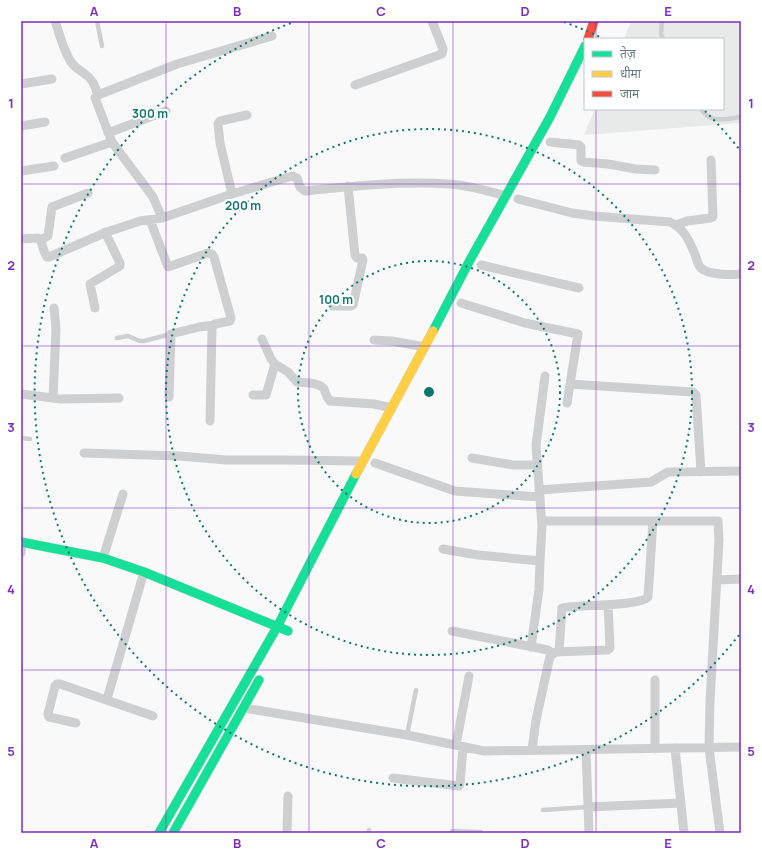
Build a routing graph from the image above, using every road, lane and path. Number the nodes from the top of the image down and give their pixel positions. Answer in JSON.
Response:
{"nodes":[{"id":1,"x":55,"y":21,"type":"edge"},
{"id":2,"x":97,"y":21,"type":"edge"},
{"id":3,"x":432,"y":21,"type":"edge"},
{"id":4,"x":594,"y":21,"type":"edge"},
{"id":5,"x":662,"y":21,"type":"edge"},
{"id":6,"x":272,"y":36,"type":"dead end"},
{"id":7,"x":588,"y":38,"type":"edge"},
{"id":8,"x":663,"y":38,"type":"edge"},
{"id":9,"x":102,"y":46,"type":"dead end"},
{"id":10,"x":584,"y":48,"type":"edge"},
{"id":11,"x":52,"y":79,"type":"dead end"},
{"id":12,"x":21,"y":84,"type":"edge"},
{"id":13,"x":354,"y":86,"type":"dead end"},
{"id":14,"x":98,"y":95,"type":"junction"},
{"id":15,"x":702,"y":110,"type":"edge"},
{"id":16,"x":166,"y":111,"type":"dead end"},
{"id":17,"x":246,"y":115,"type":"dead end"},
{"id":18,"x":741,"y":117,"type":"edge"},
{"id":19,"x":45,"y":122,"type":"dead end"},
{"id":20,"x":21,"y":126,"type":"edge"},
{"id":21,"x":110,"y":137,"type":"junction"},
{"id":22,"x":550,"y":142,"type":"dead end"},
{"id":23,"x":65,"y":158,"type":"dead end"},
{"id":24,"x":711,"y":160,"type":"dead end"},
{"id":25,"x":54,"y":166,"type":"dead end"},
{"id":26,"x":655,"y":170,"type":"dead end"},
{"id":27,"x":21,"y":171,"type":"edge"},
{"id":28,"x":348,"y":186,"type":"junction"},
{"id":29,"x":88,"y":193,"type":"dead end"},
{"id":30,"x":232,"y":194,"type":"junction"},
{"id":31,"x":506,"y":196,"type":"junction"},
{"id":32,"x":518,"y":199,"type":"dead end"},
{"id":33,"x":162,"y":218,"type":"junction"},
{"id":34,"x":150,"y":220,"type":"junction"},
{"id":35,"x":676,"y":225,"type":"junction"},
{"id":36,"x":105,"y":232,"type":"junction"},
{"id":37,"x":21,"y":239,"type":"edge"},
{"id":38,"x":40,"y":240,"type":"junction"},
{"id":39,"x":481,"y":265,"type":"dead end"},
{"id":40,"x":741,"y":274,"type":"edge"},
{"id":41,"x":579,"y":288,"type":"dead end"},
{"id":42,"x":461,"y":304,"type":"dead end"},
{"id":43,"x":333,"y":306,"type":"dead end"},
{"id":44,"x":54,"y":308,"type":"dead end"},
{"id":45,"x":95,"y":308,"type":"dead end"},
{"id":46,"x":214,"y":325,"type":"junction"},
{"id":47,"x":171,"y":334,"type":"junction"},
{"id":48,"x":117,"y":338,"type":"dead end"},
{"id":49,"x":262,"y":340,"type":"dead end"},
{"id":50,"x":374,"y":340,"type":"dead end"},
{"id":51,"x":425,"y":347,"type":"junction"},
{"id":52,"x":275,"y":364,"type":"junction"},
{"id":53,"x":545,"y":376,"type":"dead end"},
{"id":54,"x":570,"y":384,"type":"junction"},
{"id":55,"x":21,"y":394,"type":"edge"},
{"id":56,"x":253,"y":395,"type":"dead end"},
{"id":57,"x":170,"y":397,"type":"dead end"},
{"id":58,"x":52,"y":398,"type":"junction"},
{"id":59,"x":119,"y":398,"type":"dead end"},
{"id":60,"x":567,"y":403,"type":"dead end"},
{"id":61,"x":392,"y":408,"type":"junction"},
{"id":62,"x":210,"y":421,"type":"dead end"},
{"id":63,"x":21,"y":438,"type":"edge"},
{"id":64,"x":30,"y":439,"type":"dead end"},
{"id":65,"x":84,"y":453,"type":"dead end"},
{"id":66,"x":472,"y":458,"type":"dead end"},
{"id":67,"x":377,"y":460,"type":"joint"},
{"id":68,"x":362,"y":461,"type":"junction"},
{"id":69,"x":537,"y":466,"type":"junction"},
{"id":70,"x":741,"y":471,"type":"edge"},
{"id":71,"x":701,"y":472,"type":"junction"},
{"id":72,"x":369,"y":474,"type":"dead end"},
{"id":73,"x":123,"y":494,"type":"dead end"},
{"id":74,"x":539,"y":494,"type":"junction"},
{"id":75,"x":653,"y":521,"type":"junction"},
{"id":76,"x":542,"y":522,"type":"junction"},
{"id":77,"x":22,"y":542,"type":"edge"},
{"id":78,"x":443,"y":549,"type":"dead end"},
{"id":79,"x":21,"y":553,"type":"edge"},
{"id":80,"x":103,"y":558,"type":"junction"},
{"id":81,"x":540,"y":561,"type":"junction"},
{"id":82,"x":144,"y":572,"type":"junction"},
{"id":83,"x":741,"y":579,"type":"edge"},
{"id":84,"x":717,"y":580,"type":"junction"},
{"id":85,"x":608,"y":605,"type":"junction"},
{"id":86,"x":277,"y":627,"type":"junction"},
{"id":87,"x":287,"y":631,"type":"dead end"},
{"id":88,"x":452,"y":631,"type":"dead end"},
{"id":89,"x":531,"y":647,"type":"junction"},
{"id":90,"x":556,"y":652,"type":"junction"},
{"id":91,"x":265,"y":670,"type":"dead end"},
{"id":92,"x":469,"y":676,"type":"dead end"},
{"id":93,"x":654,"y":680,"type":"dead end"},
{"id":94,"x":416,"y":690,"type":"dead end"},
{"id":95,"x":107,"y":699,"type":"junction"},
{"id":96,"x":244,"y":708,"type":"junction"},
{"id":97,"x":153,"y":716,"type":"dead end"},
{"id":98,"x":76,"y":723,"type":"dead end"},
{"id":99,"x":407,"y":735,"type":"junction"},
{"id":100,"x":460,"y":746,"type":"junction"},
{"id":101,"x":741,"y":747,"type":"edge"},
{"id":102,"x":675,"y":748,"type":"junction"},
{"id":103,"x":709,"y":748,"type":"junction"},
{"id":104,"x":655,"y":749,"type":"junction"},
{"id":105,"x":532,"y":750,"type":"junction"},
{"id":106,"x":586,"y":750,"type":"junction"},
{"id":107,"x":393,"y":778,"type":"dead end"},
{"id":108,"x":288,"y":796,"type":"dead end"},
{"id":109,"x":681,"y":803,"type":"junction"},
{"id":110,"x":588,"y":808,"type":"junction"},
{"id":111,"x":543,"y":810,"type":"dead end"},
{"id":112,"x":482,"y":832,"type":"dead end"},
{"id":113,"x":159,"y":833,"type":"edge"},
{"id":114,"x":173,"y":833,"type":"edge"},
{"id":115,"x":286,"y":833,"type":"edge"},
{"id":116,"x":450,"y":833,"type":"edge"},
{"id":117,"x":589,"y":833,"type":"edge"},
{"id":118,"x":684,"y":833,"type":"edge"},
{"id":119,"x":720,"y":833,"type":"edge"}],
"edges":[{"from":1,"to":14,"type":"street"},
{"from":2,"to":9,"type":"lane"},
{"from":3,"to":13,"type":"street"},
{"from":4,"to":7,"type":"main road"},
{"from":5,"to":8,"type":"lane"},
{"from":6,"to":14,"type":"street"},
{"from":10,"to":31,"type":"main road"},
{"from":11,"to":12,"type":"street"},
{"from":14,"to":21,"type":"street"},
{"from":15,"to":18,"type":"lane"},
{"from":16,"to":21,"type":"street"},
{"from":17,"to":30,"type":"street"},
{"from":19,"to":20,"type":"street"},
{"from":21,"to":23,"type":"street"},
{"from":21,"to":33,"type":"street"},
{"from":22,"to":26,"type":"street"},
{"from":24,"to":35,"type":"street"},
{"from":25,"to":27,"type":"street"},
{"from":28,"to":30,"type":"street"},
{"from":28,"to":31,"type":"street"},
{"from":28,"to":43,"type":"street"},
{"from":29,"to":38,"type":"street"},
{"from":30,"to":33,"type":"street"},
{"from":31,"to":51,"type":"main road"},
{"from":32,"to":35,"type":"street"},
{"from":33,"to":34,"type":"street"},
{"from":34,"to":36,"type":"street"},
{"from":34,"to":46,"type":"street"},
{"from":35,"to":40,"type":"street"},
{"from":36,"to":38,"type":"street"},
{"from":36,"to":45,"type":"street"},
{"from":37,"to":38,"type":"street"},
{"from":39,"to":41,"type":"street"},
{"from":42,"to":54,"type":"street"},
{"from":44,"to":58,"type":"street"},
{"from":46,"to":47,"type":"street"},
{"from":46,"to":62,"type":"street"},
{"from":47,"to":48,"type":"lane"},
{"from":47,"to":57,"type":"street"},
{"from":49,"to":52,"type":"street"},
{"from":50,"to":51,"type":"street"},
{"from":51,"to":61,"type":"main road"},
{"from":52,"to":56,"type":"street"},
{"from":52,"to":61,"type":"street"},
{"from":53,"to":69,"type":"street"},
{"from":54,"to":60,"type":"street"},
{"from":54,"to":71,"type":"street"},
{"from":55,"to":58,"type":"street"},
{"from":58,"to":59,"type":"street"},
{"from":61,"to":68,"type":"main road"},
{"from":63,"to":64,"type":"lane"},
{"from":65,"to":68,"type":"street"},
{"from":66,"to":69,"type":"street"},
{"from":67,"to":72,"type":"main road"},
{"from":67,"to":74,"type":"street"},
{"from":68,"to":86,"type":"main road"},
{"from":69,"to":74,"type":"street"},
{"from":70,"to":71,"type":"street"},
{"from":71,"to":74,"type":"street"},
{"from":73,"to":80,"type":"street"},
{"from":74,"to":76,"type":"street"},
{"from":75,"to":76,"type":"street"},
{"from":75,"to":84,"type":"street"},
{"from":75,"to":85,"type":"street"},
{"from":76,"to":81,"type":"street"},
{"from":77,"to":79,"type":"street"},
{"from":77,"to":80,"type":"main road"},
{"from":78,"to":81,"type":"street"},
{"from":80,"to":82,"type":"main road"},
{"from":81,"to":89,"type":"street"},
{"from":82,"to":86,"type":"main road"},
{"from":82,"to":95,"type":"street"},
{"from":83,"to":84,"type":"street"},
{"from":84,"to":103,"type":"street"},
{"from":85,"to":90,"type":"street"},
{"from":85,"to":90,"type":"street"},
{"from":86,"to":87,"type":"main road"},
{"from":86,"to":113,"type":"main road"},
{"from":88,"to":89,"type":"street"},
{"from":89,"to":90,"type":"street"},
{"from":90,"to":105,"type":"street"},
{"from":91,"to":96,"type":"main road"},
{"from":92,"to":100,"type":"street"},
{"from":93,"to":104,"type":"street"},
{"from":94,"to":99,"type":"lane"},
{"from":95,"to":97,"type":"street"},
{"from":95,"to":98,"type":"street"},
{"from":96,"to":99,"type":"street"},
{"from":96,"to":114,"type":"main road"},
{"from":99,"to":100,"type":"street"},
{"from":100,"to":105,"type":"street"},
{"from":100,"to":107,"type":"street"},
{"from":101,"to":103,"type":"street"},
{"from":102,"to":103,"type":"street"},
{"from":102,"to":104,"type":"street"},
{"from":102,"to":109,"type":"street"},
{"from":103,"to":119,"type":"street"},
{"from":104,"to":106,"type":"street"},
{"from":105,"to":106,"type":"street"},
{"from":106,"to":110,"type":"street"},
{"from":108,"to":115,"type":"street"},
{"from":109,"to":110,"type":"street"},
{"from":109,"to":118,"type":"street"},
{"from":110,"to":111,"type":"lane"},
{"from":110,"to":117,"type":"street"},
{"from":112,"to":116,"type":"lane"}]}
